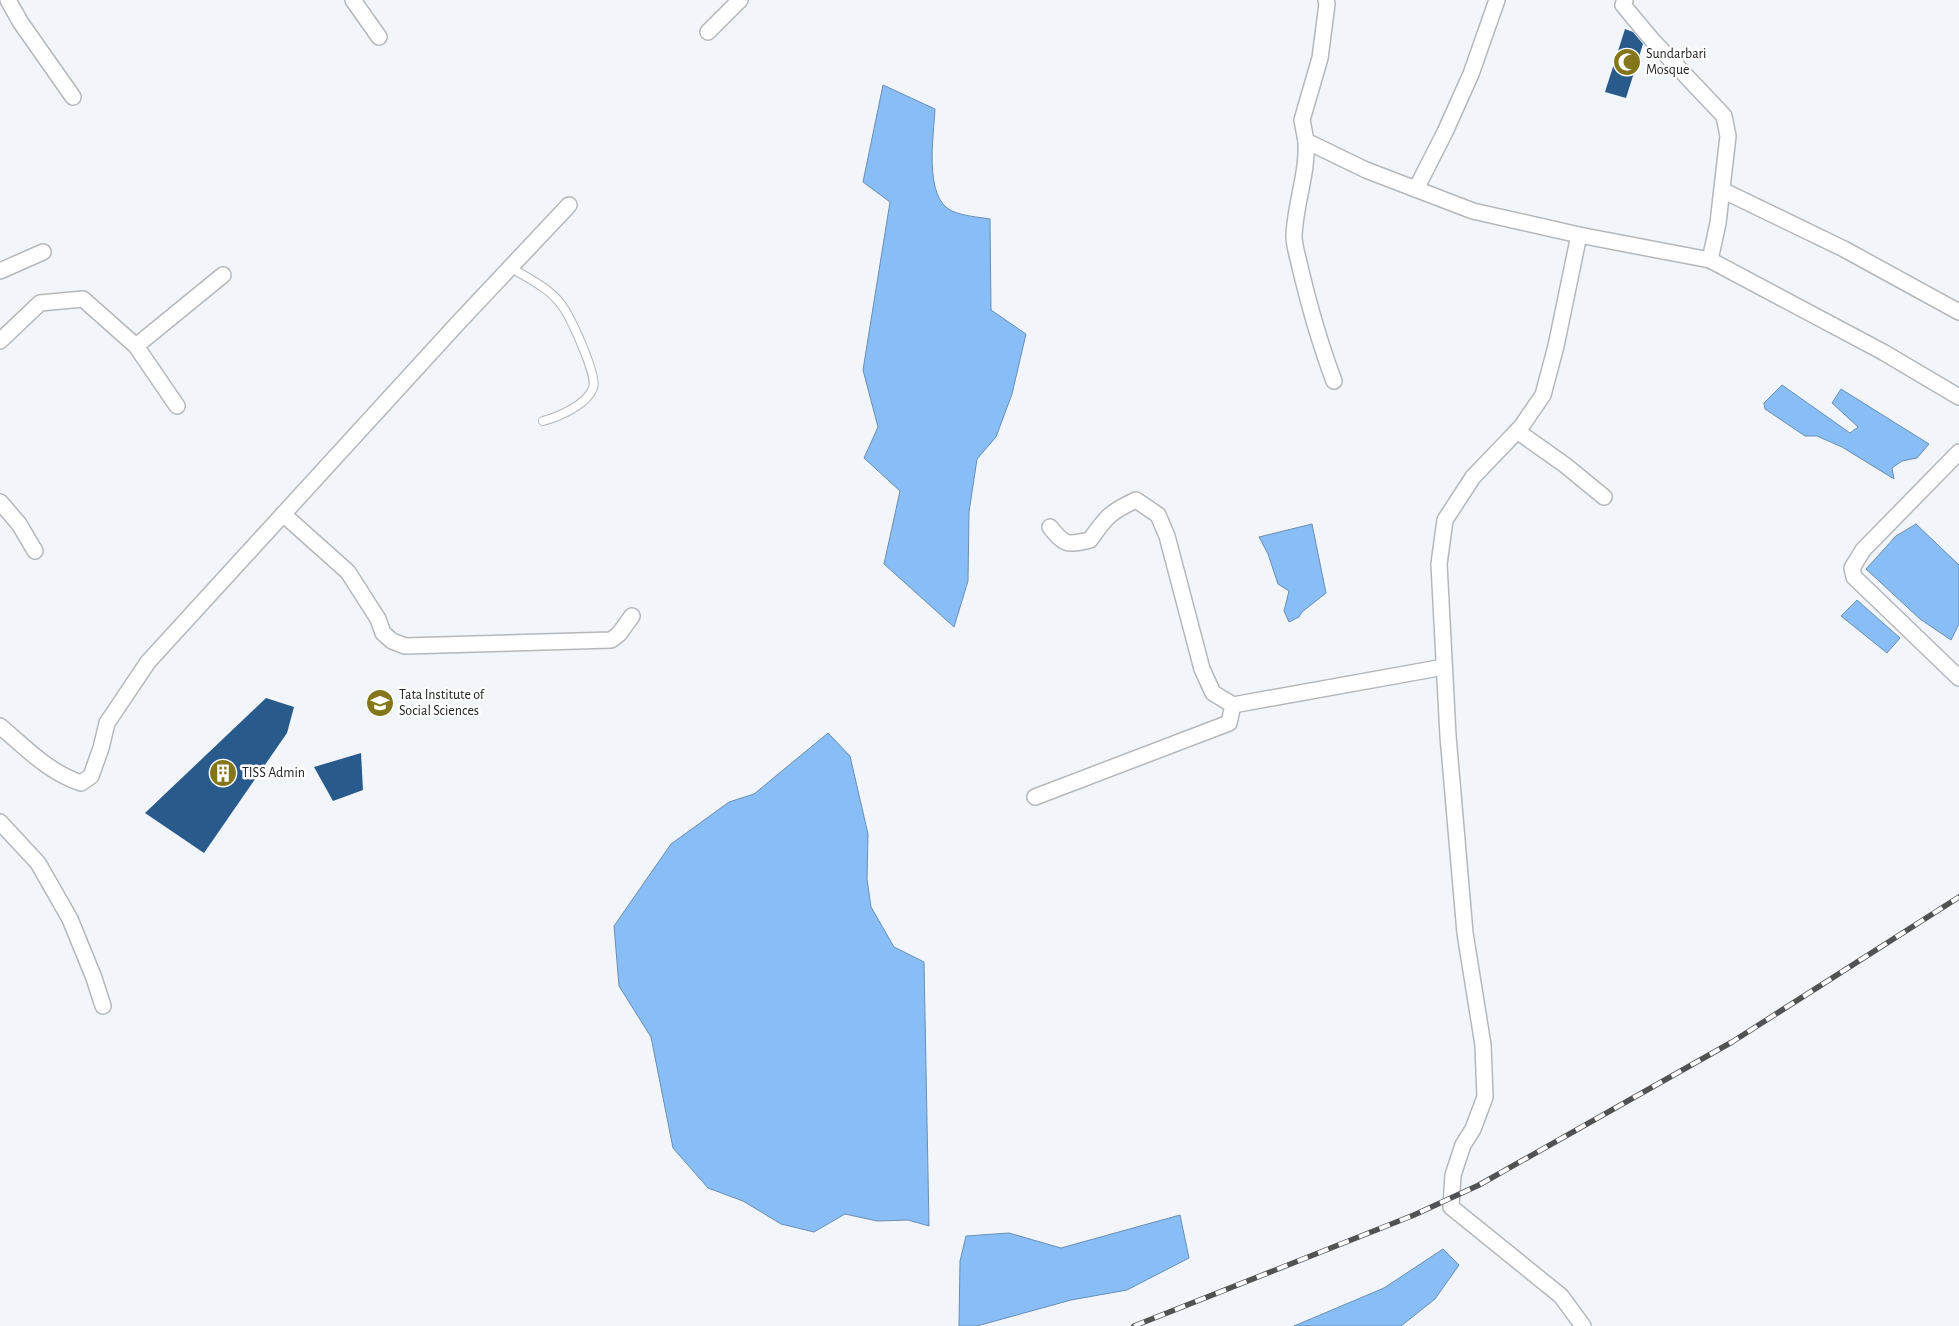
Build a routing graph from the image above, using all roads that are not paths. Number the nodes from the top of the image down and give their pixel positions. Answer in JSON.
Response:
{"nodes":[{"id":1,"x":8,"y":0,"type":"edge"},
{"id":2,"x":353,"y":0,"type":"edge"},
{"id":3,"x":740,"y":0,"type":"edge"},
{"id":4,"x":1326,"y":0,"type":"edge"},
{"id":5,"x":1497,"y":0,"type":"edge"},
{"id":6,"x":1624,"y":0,"type":"edge"},
{"id":7,"x":708,"y":32,"type":"dead end"},
{"id":8,"x":379,"y":37,"type":"dead end"},
{"id":9,"x":73,"y":97,"type":"dead end"},
{"id":10,"x":1306,"y":142,"type":"junction"},
{"id":11,"x":1416,"y":189,"type":"junction"},
{"id":12,"x":1722,"y":190,"type":"junction"},
{"id":13,"x":569,"y":205,"type":"dead end"},
{"id":14,"x":1579,"y":235,"type":"junction"},
{"id":15,"x":42,"y":252,"type":"dead end"},
{"id":16,"x":1710,"y":260,"type":"junction"},
{"id":17,"x":510,"y":267,"type":"junction"},
{"id":18,"x":0,"y":271,"type":"edge"},
{"id":19,"x":223,"y":275,"type":"dead end"},
{"id":20,"x":1959,"y":312,"type":"edge"},
{"id":21,"x":0,"y":341,"type":"edge"},
{"id":22,"x":136,"y":346,"type":"junction"},
{"id":23,"x":1334,"y":381,"type":"dead end"},
{"id":24,"x":1959,"y":397,"type":"edge"},
{"id":25,"x":178,"y":406,"type":"dead end"},
{"id":26,"x":543,"y":421,"type":"dead end"},
{"id":27,"x":1516,"y":431,"type":"junction"},
{"id":28,"x":1959,"y":452,"type":"edge"},
{"id":29,"x":1604,"y":498,"type":"dead end"},
{"id":30,"x":0,"y":502,"type":"edge"},
{"id":31,"x":283,"y":514,"type":"junction"},
{"id":32,"x":1050,"y":527,"type":"dead end"},
{"id":33,"x":35,"y":550,"type":"dead end"},
{"id":34,"x":632,"y":616,"type":"dead end"},
{"id":35,"x":1444,"y":667,"type":"junction"},
{"id":36,"x":1959,"y":678,"type":"edge"},
{"id":37,"x":1233,"y":705,"type":"junction"},
{"id":38,"x":0,"y":726,"type":"edge"},
{"id":39,"x":1035,"y":797,"type":"dead end"},
{"id":40,"x":0,"y":822,"type":"edge"},
{"id":41,"x":103,"y":1006,"type":"dead end"},
{"id":42,"x":1583,"y":1326,"type":"edge"}],
"edges":[{"from":1,"to":9,"type":"street"},
{"from":2,"to":8,"type":"street"},
{"from":3,"to":7,"type":"street"},
{"from":4,"to":10,"type":"street"},
{"from":5,"to":11,"type":"street"},
{"from":6,"to":12,"type":"street"},
{"from":10,"to":11,"type":"street"},
{"from":10,"to":23,"type":"street"},
{"from":11,"to":14,"type":"street"},
{"from":12,"to":16,"type":"street"},
{"from":12,"to":20,"type":"street"},
{"from":13,"to":17,"type":"street"},
{"from":14,"to":16,"type":"street"},
{"from":14,"to":27,"type":"street"},
{"from":15,"to":18,"type":"street"},
{"from":16,"to":24,"type":"street"},
{"from":17,"to":26,"type":"lane"},
{"from":17,"to":31,"type":"street"},
{"from":19,"to":22,"type":"street"},
{"from":21,"to":22,"type":"street"},
{"from":22,"to":25,"type":"street"},
{"from":27,"to":29,"type":"street"},
{"from":27,"to":35,"type":"street"},
{"from":28,"to":36,"type":"street"},
{"from":30,"to":33,"type":"street"},
{"from":31,"to":34,"type":"street"},
{"from":31,"to":38,"type":"street"},
{"from":32,"to":37,"type":"street"},
{"from":35,"to":37,"type":"street"},
{"from":35,"to":42,"type":"street"},
{"from":37,"to":39,"type":"street"},
{"from":40,"to":41,"type":"street"}]}
